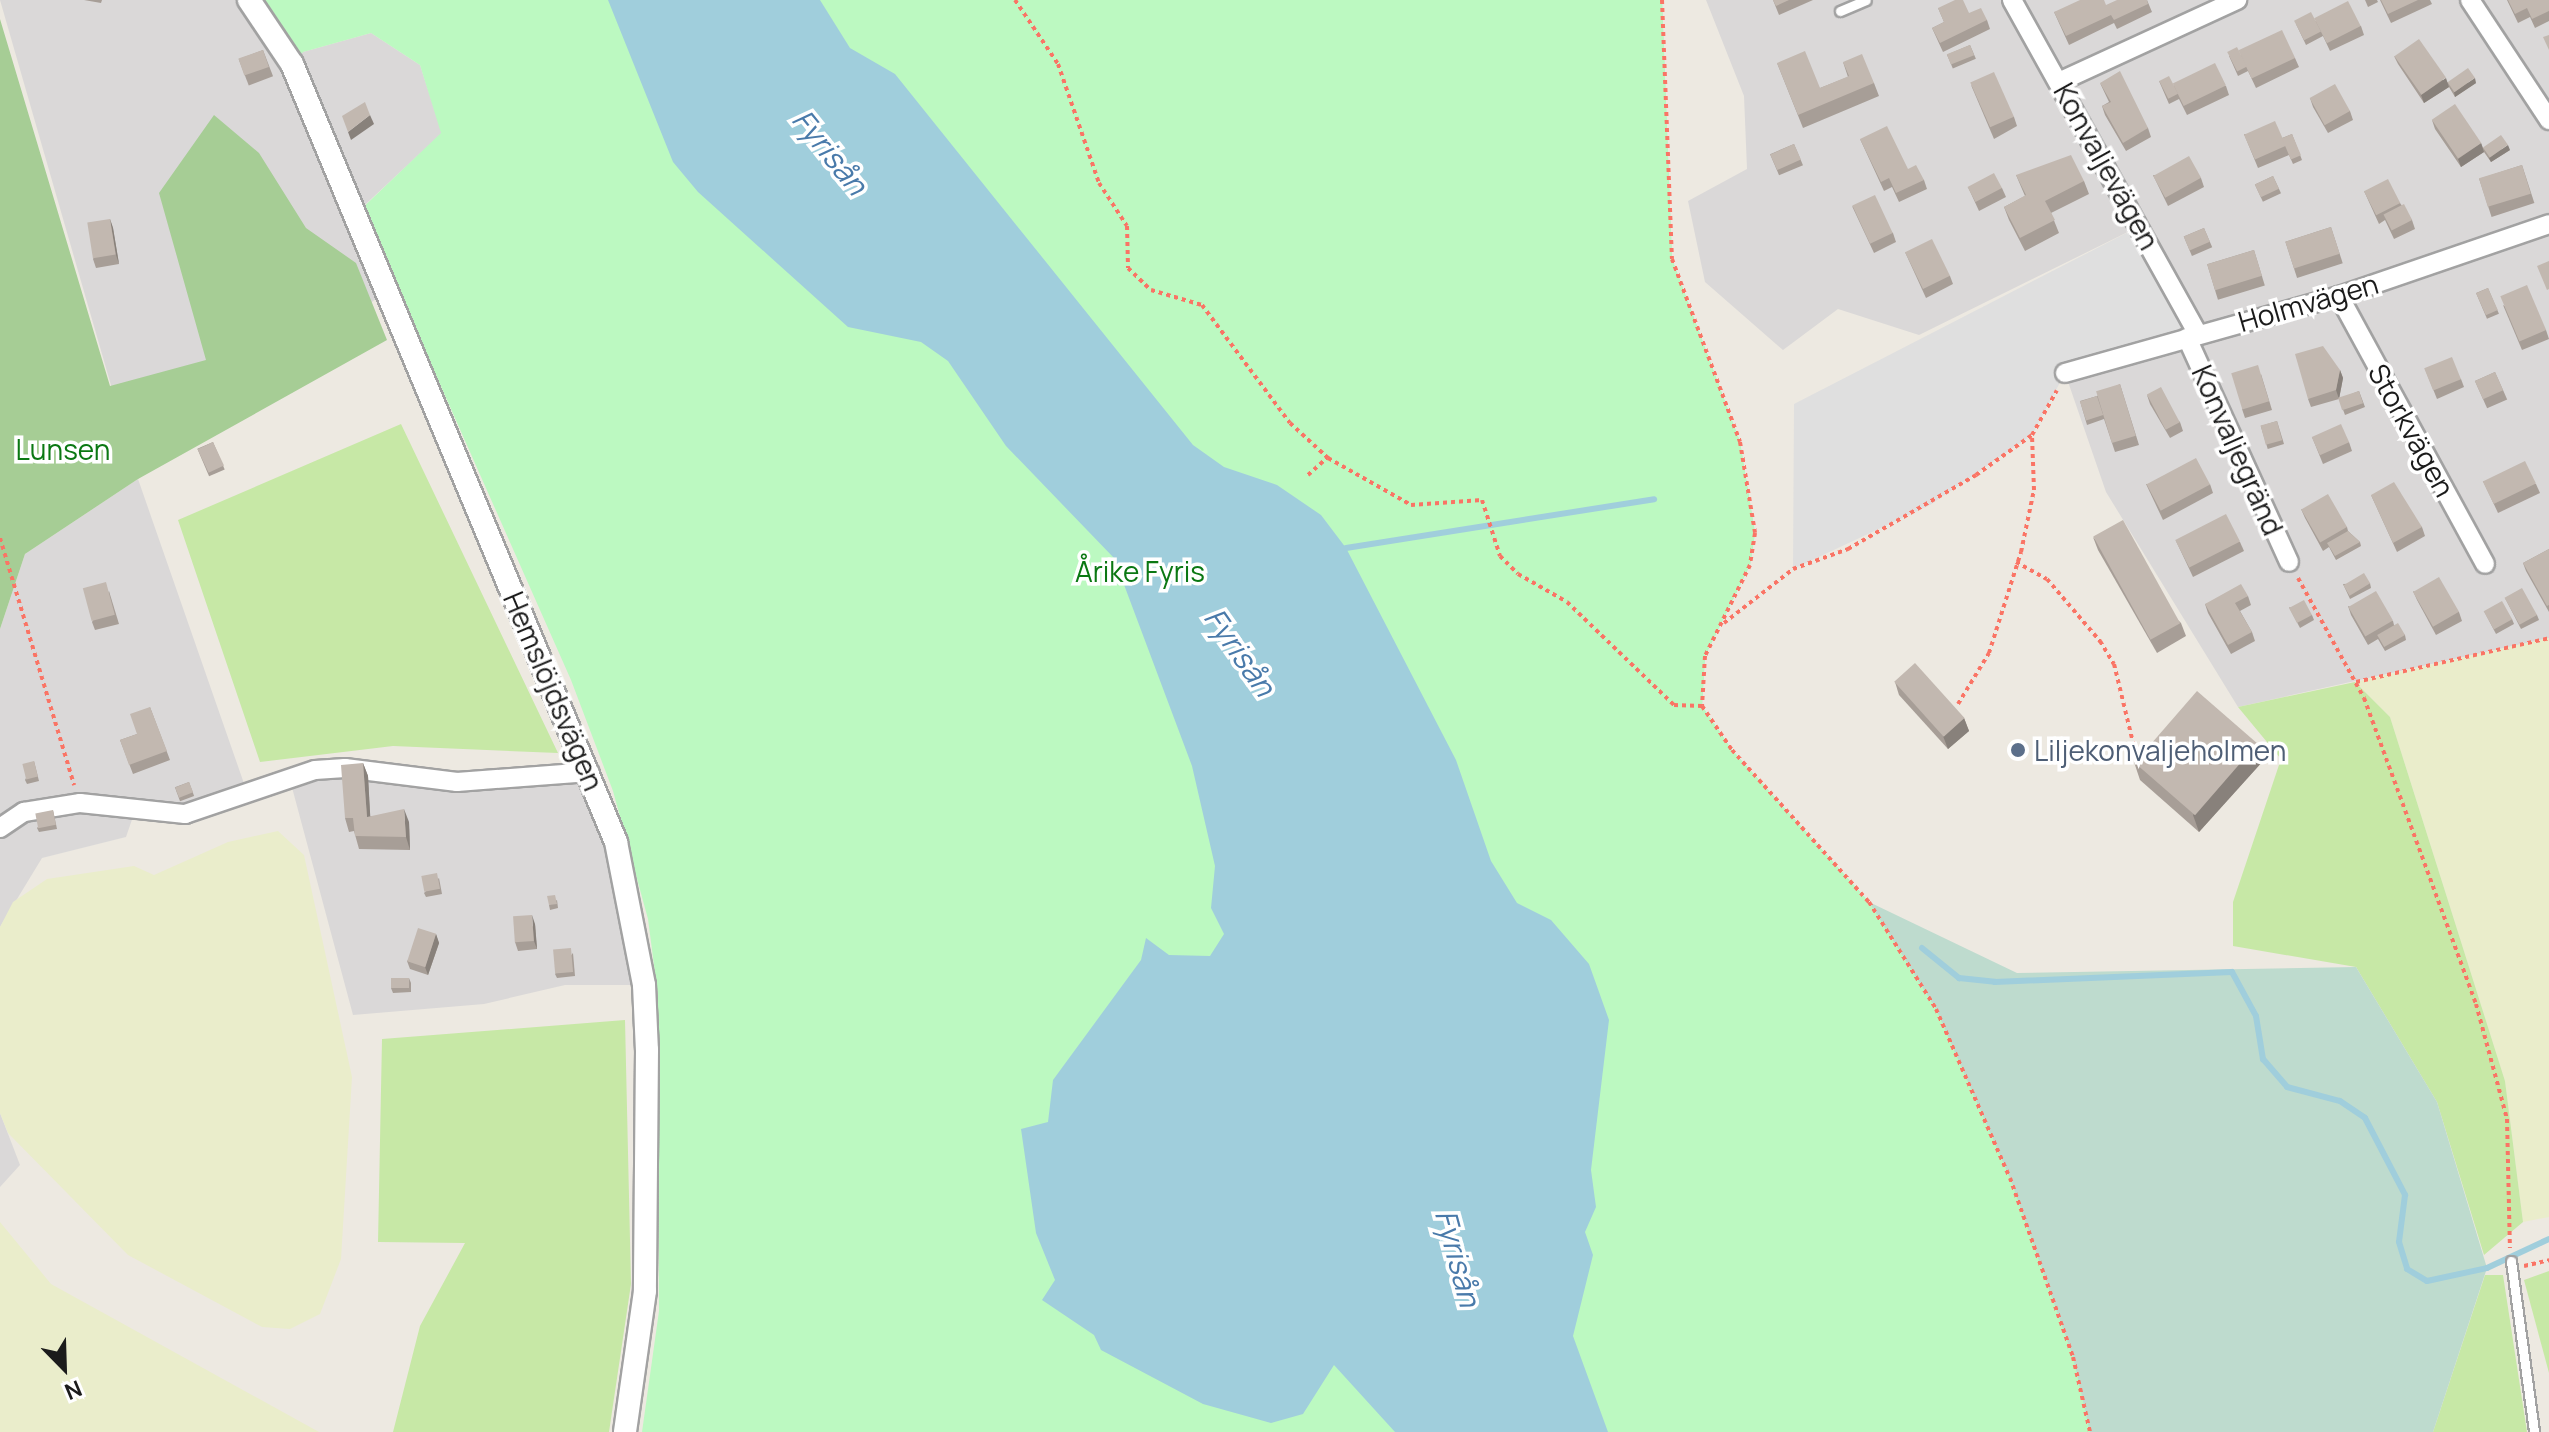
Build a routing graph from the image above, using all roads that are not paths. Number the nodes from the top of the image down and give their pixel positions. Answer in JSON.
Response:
{"nodes":[{"id":1,"x":249,"y":0,"type":"edge"},
{"id":2,"x":1866,"y":0,"type":"edge"},
{"id":3,"x":2012,"y":0,"type":"edge"},
{"id":4,"x":2237,"y":0,"type":"edge"},
{"id":5,"x":2470,"y":0,"type":"edge"},
{"id":6,"x":1840,"y":11,"type":"dead end"},
{"id":7,"x":2061,"y":81,"type":"junction"},
{"id":8,"x":2549,"y":120,"type":"edge"},
{"id":9,"x":2549,"y":224,"type":"edge"},
{"id":10,"x":2339,"y":296,"type":"junction"},
{"id":11,"x":2192,"y":336,"type":"junction"},
{"id":12,"x":2065,"y":373,"type":"road end"},
{"id":13,"x":2289,"y":562,"type":"road end"},
{"id":14,"x":2485,"y":564,"type":"dead end"},
{"id":15,"x":590,"y":772,"type":"junction"},
{"id":16,"x":0,"y":828,"type":"edge"},
{"id":17,"x":2511,"y":1265,"type":"road end"},
{"id":18,"x":625,"y":1432,"type":"edge"},
{"id":19,"x":2534,"y":1432,"type":"edge"}],
"edges":[{"from":1,"to":15,"type":"street","name":"Hemslöjdsvägen"},
{"from":2,"to":6,"type":"lane"},
{"from":3,"to":7,"type":"street","name":"Konvaljevägen"},
{"from":4,"to":7,"type":"street"},
{"from":5,"to":8,"type":"street"},
{"from":7,"to":11,"type":"street","name":"Konvaljevägen"},
{"from":9,"to":10,"type":"street","name":"Holmvägen"},
{"from":10,"to":11,"type":"street","name":"Holmvägen"},
{"from":10,"to":14,"type":"street","name":"Storkvägen"},
{"from":11,"to":12,"type":"street","name":"Holmvägen"},
{"from":11,"to":13,"type":"street","name":"Konvaljegränd"},
{"from":15,"to":16,"type":"street"},
{"from":15,"to":18,"type":"street","name":"Hemslöjdsvägen"},
{"from":17,"to":19,"type":"lane"}]}
